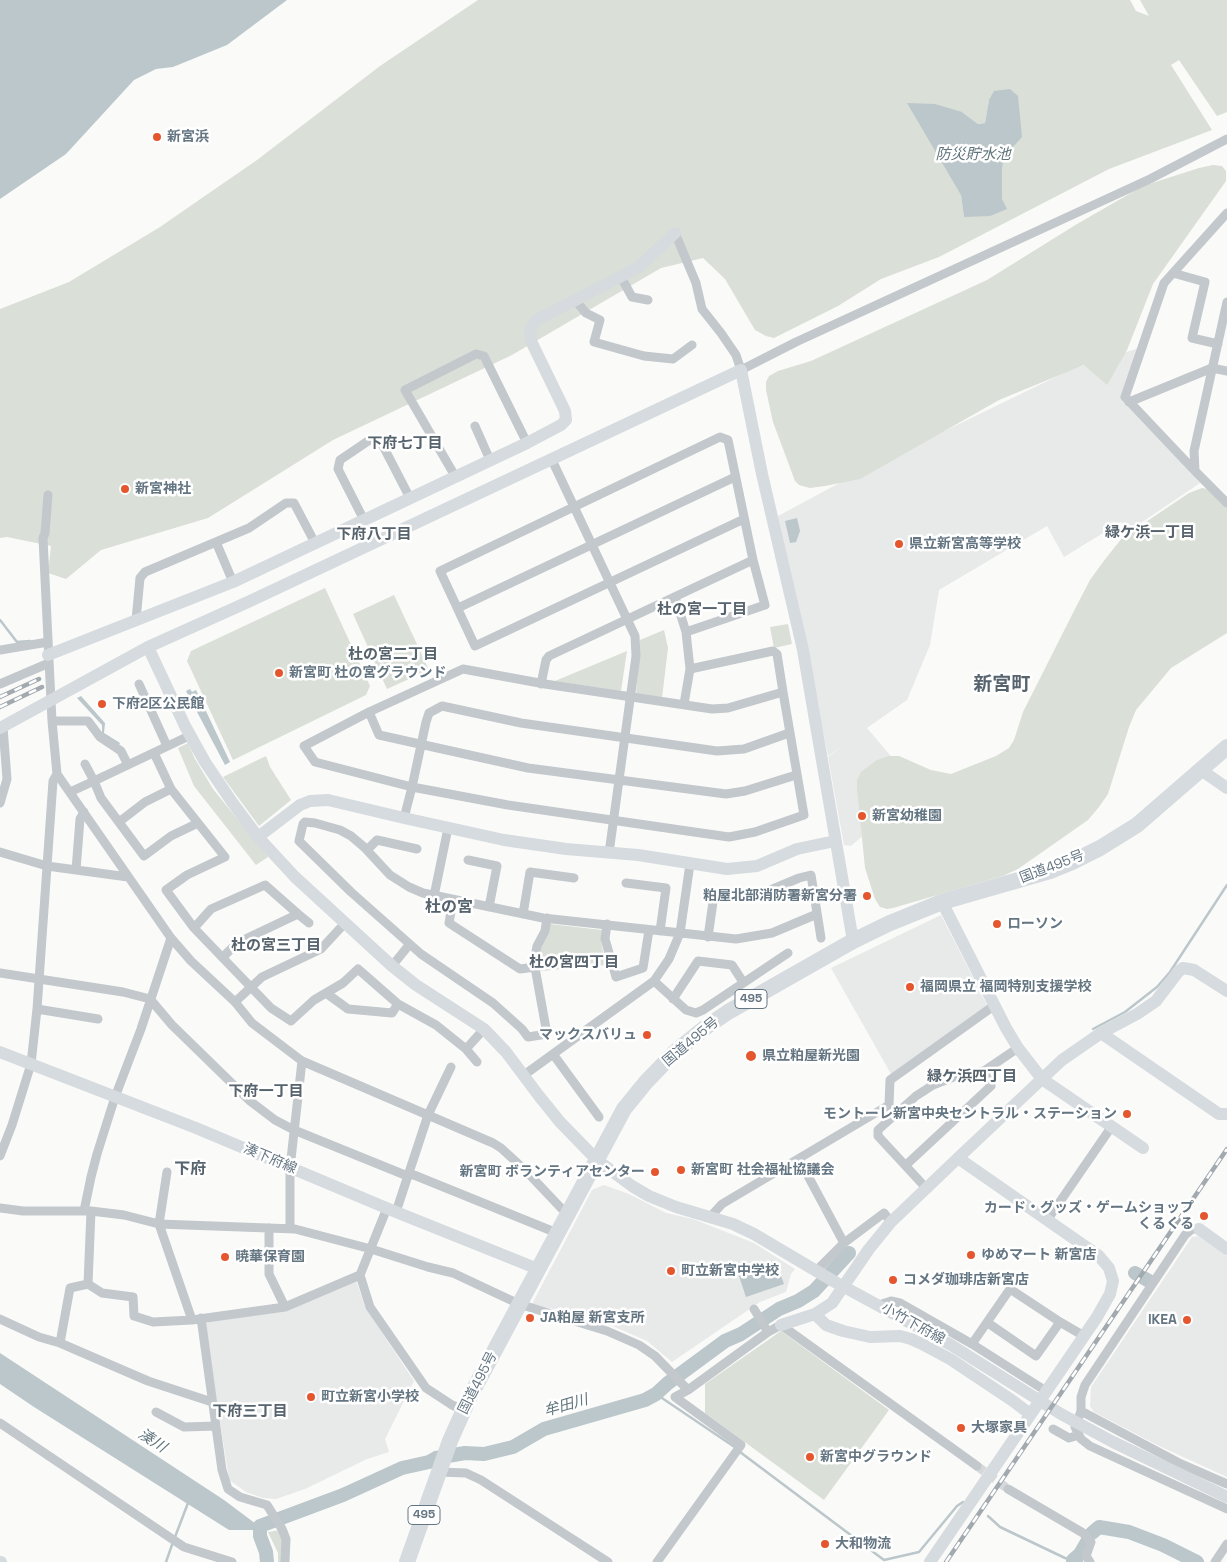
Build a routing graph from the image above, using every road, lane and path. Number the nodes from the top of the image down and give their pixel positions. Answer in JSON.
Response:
{"nodes":[{"id":1,"x":1227,"y":139,"type":"edge"},
{"id":2,"x":1227,"y":213,"type":"edge"},
{"id":3,"x":675,"y":233,"type":"joint"},
{"id":4,"x":1173,"y":273,"type":"junction"},
{"id":5,"x":621,"y":277,"type":"junction"},
{"id":6,"x":648,"y":300,"type":"dead end"},
{"id":7,"x":576,"y":301,"type":"junction"},
{"id":8,"x":1227,"y":302,"type":"edge"},
{"id":9,"x":1224,"y":331,"type":"edge"},
{"id":10,"x":1218,"y":344,"type":"junction"},
{"id":11,"x":692,"y":345,"type":"dead end"},
{"id":12,"x":1212,"y":368,"type":"junction"},
{"id":13,"x":741,"y":370,"type":"junction"},
{"id":14,"x":1227,"y":372,"type":"edge"},
{"id":15,"x":1129,"y":402,"type":"junction"},
{"id":16,"x":474,"y":426,"type":"dead end"},
{"id":17,"x":527,"y":443,"type":"junction"},
{"id":18,"x":551,"y":458,"type":"junction"},
{"id":19,"x":490,"y":460,"type":"junction"},
{"id":20,"x":1196,"y":471,"type":"junction"},
{"id":21,"x":455,"y":476,"type":"junction"},
{"id":22,"x":735,"y":477,"type":"junction"},
{"id":23,"x":48,"y":495,"type":"dead end"},
{"id":24,"x":410,"y":498,"type":"junction"},
{"id":25,"x":1227,"y":503,"type":"edge"},
{"id":26,"x":575,"y":507,"type":"junction"},
{"id":27,"x":744,"y":518,"type":"junction"},
{"id":28,"x":364,"y":520,"type":"junction"},
{"id":29,"x":216,"y":542,"type":"junction"},
{"id":30,"x":315,"y":543,"type":"junction"},
{"id":31,"x":592,"y":544,"type":"junction"},
{"id":32,"x":753,"y":560,"type":"junction"},
{"id":33,"x":233,"y":582,"type":"junction"},
{"id":34,"x":610,"y":582,"type":"junction"},
{"id":35,"x":675,"y":597,"type":"junction"},
{"id":36,"x":458,"y":608,"type":"junction"},
{"id":37,"x":628,"y":619,"type":"junction"},
{"id":38,"x":136,"y":620,"type":"junction"},
{"id":39,"x":686,"y":632,"type":"junction"},
{"id":40,"x":148,"y":647,"type":"junction"},
{"id":41,"x":0,"y":650,"type":"edge"},
{"id":42,"x":48,"y":654,"type":"junction"},
{"id":43,"x":690,"y":669,"type":"junction"},
{"id":44,"x":0,"y":684,"type":"edge"},
{"id":45,"x":139,"y":684,"type":"dead end"},
{"id":46,"x":542,"y":684,"type":"junction"},
{"id":47,"x":783,"y":692,"type":"junction"},
{"id":48,"x":630,"y":697,"type":"junction"},
{"id":49,"x":50,"y":701,"type":"junction"},
{"id":50,"x":684,"y":704,"type":"junction"},
{"id":51,"x":369,"y":712,"type":"junction"},
{"id":52,"x":52,"y":722,"type":"junction"},
{"id":53,"x":1,"y":727,"type":"edge"},
{"id":54,"x":789,"y":733,"type":"junction"},
{"id":55,"x":190,"y":735,"type":"junction"},
{"id":56,"x":625,"y":738,"type":"junction"},
{"id":57,"x":421,"y":744,"type":"junction"},
{"id":58,"x":167,"y":746,"type":"junction"},
{"id":59,"x":1227,"y":747,"type":"edge"},
{"id":60,"x":154,"y":753,"type":"junction"},
{"id":61,"x":85,"y":764,"type":"dead end"},
{"id":62,"x":128,"y":765,"type":"junction"},
{"id":63,"x":1201,"y":770,"type":"junction"},
{"id":64,"x":57,"y":774,"type":"junction"},
{"id":65,"x":796,"y":775,"type":"junction"},
{"id":66,"x":620,"y":780,"type":"junction"},
{"id":67,"x":94,"y":781,"type":"junction"},
{"id":68,"x":412,"y":787,"type":"junction"},
{"id":69,"x":1227,"y":788,"type":"edge"},
{"id":70,"x":171,"y":789,"type":"junction"},
{"id":71,"x":70,"y":792,"type":"junction"},
{"id":72,"x":0,"y":804,"type":"edge"},
{"id":73,"x":84,"y":812,"type":"junction"},
{"id":74,"x":404,"y":818,"type":"junction"},
{"id":75,"x":613,"y":821,"type":"junction"},
{"id":76,"x":119,"y":822,"type":"junction"},
{"id":77,"x":198,"y":823,"type":"junction"},
{"id":78,"x":448,"y":828,"type":"junction"},
{"id":79,"x":258,"y":837,"type":"junction"},
{"id":80,"x":835,"y":841,"type":"junction"},
{"id":81,"x":417,"y":849,"type":"dead end"},
{"id":82,"x":367,"y":850,"type":"junction"},
{"id":83,"x":0,"y":852,"type":"edge"},
{"id":84,"x":609,"y":853,"type":"junction"},
{"id":85,"x":468,"y":860,"type":"dead end"},
{"id":86,"x":690,"y":864,"type":"junction"},
{"id":87,"x":47,"y":866,"type":"junction"},
{"id":88,"x":76,"y":870,"type":"junction"},
{"id":89,"x":128,"y":877,"type":"junction"},
{"id":90,"x":574,"y":878,"type":"dead end"},
{"id":91,"x":626,"y":883,"type":"dead end"},
{"id":92,"x":434,"y":896,"type":"junction"},
{"id":93,"x":453,"y":900,"type":"junction"},
{"id":94,"x":942,"y":902,"type":"junction"},
{"id":95,"x":489,"y":907,"type":"junction"},
{"id":96,"x":298,"y":914,"type":"junction"},
{"id":97,"x":523,"y":914,"type":"junction"},
{"id":98,"x":817,"y":914,"type":"junction"},
{"id":99,"x":547,"y":918,"type":"junction"},
{"id":100,"x":309,"y":923,"type":"dead end"},
{"id":101,"x":345,"y":923,"type":"junction"},
{"id":102,"x":607,"y":924,"type":"junction"},
{"id":103,"x":194,"y":928,"type":"junction"},
{"id":104,"x":649,"y":930,"type":"junction"},
{"id":105,"x":660,"y":931,"type":"junction"},
{"id":106,"x":680,"y":933,"type":"junction"},
{"id":107,"x":708,"y":937,"type":"junction"},
{"id":108,"x":171,"y":938,"type":"junction"},
{"id":109,"x":821,"y":938,"type":"dead end"},
{"id":110,"x":853,"y":941,"type":"junction"},
{"id":111,"x":409,"y":945,"type":"junction"},
{"id":112,"x":788,"y":954,"type":"dead end"},
{"id":113,"x":223,"y":958,"type":"junction"},
{"id":114,"x":392,"y":966,"type":"junction"},
{"id":115,"x":535,"y":967,"type":"junction"},
{"id":116,"x":0,"y":972,"type":"edge"},
{"id":117,"x":39,"y":978,"type":"junction"},
{"id":118,"x":654,"y":981,"type":"junction"},
{"id":119,"x":743,"y":982,"type":"junction"},
{"id":120,"x":251,"y":988,"type":"junction"},
{"id":121,"x":1227,"y":992,"type":"edge"},
{"id":122,"x":326,"y":993,"type":"junction"},
{"id":123,"x":150,"y":999,"type":"junction"},
{"id":124,"x":673,"y":999,"type":"junction"},
{"id":125,"x":235,"y":1002,"type":"junction"},
{"id":126,"x":398,"y":1004,"type":"junction"},
{"id":127,"x":995,"y":1005,"type":"junction"},
{"id":128,"x":37,"y":1009,"type":"junction"},
{"id":129,"x":98,"y":1018,"type":"dead end"},
{"id":130,"x":484,"y":1029,"type":"junction"},
{"id":131,"x":1101,"y":1033,"type":"junction"},
{"id":132,"x":1018,"y":1048,"type":"junction"},
{"id":133,"x":466,"y":1049,"type":"junction"},
{"id":134,"x":0,"y":1052,"type":"edge"},
{"id":135,"x":553,"y":1054,"type":"junction"},
{"id":136,"x":302,"y":1061,"type":"junction"},
{"id":137,"x":477,"y":1062,"type":"dead end"},
{"id":138,"x":30,"y":1064,"type":"junction"},
{"id":139,"x":451,"y":1066,"type":"dead end"},
{"id":140,"x":984,"y":1071,"type":"junction"},
{"id":141,"x":524,"y":1075,"type":"junction"},
{"id":142,"x":1042,"y":1079,"type":"junction"},
{"id":143,"x":115,"y":1097,"type":"junction"},
{"id":144,"x":1227,"y":1114,"type":"edge"},
{"id":145,"x":428,"y":1115,"type":"junction"},
{"id":146,"x":599,"y":1116,"type":"dead end"},
{"id":147,"x":1112,"y":1126,"type":"junction"},
{"id":148,"x":294,"y":1130,"type":"junction"},
{"id":149,"x":1143,"y":1148,"type":"dead end"},
{"id":150,"x":0,"y":1156,"type":"edge"},
{"id":151,"x":958,"y":1158,"type":"junction"},
{"id":152,"x":799,"y":1159,"type":"junction"},
{"id":153,"x":597,"y":1160,"type":"junction"},
{"id":154,"x":906,"y":1165,"type":"junction"},
{"id":155,"x":290,"y":1168,"type":"junction"},
{"id":156,"x":167,"y":1172,"type":"dead end"},
{"id":157,"x":408,"y":1175,"type":"junction"},
{"id":158,"x":927,"y":1189,"type":"junction"},
{"id":159,"x":0,"y":1208,"type":"edge"},
{"id":160,"x":392,"y":1210,"type":"junction"},
{"id":161,"x":88,"y":1211,"type":"junction"},
{"id":162,"x":568,"y":1212,"type":"junction"},
{"id":163,"x":711,"y":1216,"type":"junction"},
{"id":164,"x":1048,"y":1219,"type":"junction"},
{"id":165,"x":891,"y":1222,"type":"junction"},
{"id":166,"x":159,"y":1224,"type":"junction"},
{"id":167,"x":269,"y":1228,"type":"junction"},
{"id":168,"x":290,"y":1229,"type":"junction"},
{"id":169,"x":1199,"y":1229,"type":"joint"},
{"id":170,"x":557,"y":1233,"type":"junction"},
{"id":171,"x":844,"y":1243,"type":"junction"},
{"id":172,"x":371,"y":1249,"type":"junction"},
{"id":173,"x":1227,"y":1249,"type":"edge"},
{"id":174,"x":538,"y":1269,"type":"junction"},
{"id":175,"x":818,"y":1272,"type":"junction"},
{"id":176,"x":360,"y":1275,"type":"junction"},
{"id":177,"x":88,"y":1284,"type":"junction"},
{"id":178,"x":839,"y":1284,"type":"junction"},
{"id":179,"x":520,"y":1304,"type":"junction"},
{"id":180,"x":879,"y":1305,"type":"junction"},
{"id":181,"x":285,"y":1307,"type":"junction"},
{"id":182,"x":754,"y":1309,"type":"dead end"},
{"id":183,"x":815,"y":1314,"type":"junction"},
{"id":184,"x":0,"y":1319,"type":"edge"},
{"id":185,"x":196,"y":1319,"type":"junction"},
{"id":186,"x":988,"y":1322,"type":"junction"},
{"id":187,"x":1060,"y":1322,"type":"junction"},
{"id":188,"x":781,"y":1325,"type":"junction"},
{"id":189,"x":768,"y":1332,"type":"junction"},
{"id":190,"x":1084,"y":1336,"type":"junction"},
{"id":191,"x":60,"y":1343,"type":"junction"},
{"id":192,"x":972,"y":1344,"type":"junction"},
{"id":193,"x":686,"y":1388,"type":"junction"},
{"id":194,"x":1046,"y":1391,"type":"junction"},
{"id":195,"x":212,"y":1402,"type":"junction"},
{"id":196,"x":464,"y":1410,"type":"junction"},
{"id":197,"x":1081,"y":1411,"type":"junction"},
{"id":198,"x":156,"y":1412,"type":"dead end"},
{"id":199,"x":1030,"y":1414,"type":"junction"},
{"id":200,"x":0,"y":1423,"type":"edge"},
{"id":201,"x":216,"y":1426,"type":"junction"},
{"id":202,"x":1053,"y":1429,"type":"dead end"},
{"id":203,"x":1079,"y":1436,"type":"junction"},
{"id":204,"x":977,"y":1466,"type":"tunnel mouth"},
{"id":205,"x":439,"y":1470,"type":"junction"},
{"id":206,"x":1227,"y":1484,"type":"edge"},
{"id":207,"x":1008,"y":1489,"type":"tunnel mouth"},
{"id":208,"x":1227,"y":1497,"type":"edge"},
{"id":209,"x":1227,"y":1509,"type":"edge"},
{"id":210,"x":1227,"y":1544,"type":"edge"},
{"id":211,"x":232,"y":1562,"type":"edge"},
{"id":212,"x":285,"y":1562,"type":"edge"},
{"id":213,"x":407,"y":1562,"type":"edge"},
{"id":214,"x":608,"y":1562,"type":"edge"},
{"id":215,"x":657,"y":1562,"type":"edge"},
{"id":216,"x":930,"y":1562,"type":"edge"},
{"id":217,"x":1090,"y":1562,"type":"edge"},
{"id":218,"x":1215,"y":1562,"type":"edge"}],
"edges":[{"from":1,"to":13,"type":"street"},
{"from":2,"to":4,"type":"street"},
{"from":3,"to":5,"type":"street"},
{"from":3,"to":13,"type":"street"},
{"from":4,"to":10,"type":"street"},
{"from":4,"to":15,"type":"street"},
{"from":5,"to":6,"type":"street"},
{"from":5,"to":7,"type":"street"},
{"from":7,"to":11,"type":"street"},
{"from":7,"to":17,"type":"street"},
{"from":8,"to":9,"type":"street"},
{"from":9,"to":10,"type":"street"},
{"from":10,"to":12,"type":"street"},
{"from":12,"to":14,"type":"street"},
{"from":12,"to":15,"type":"street"},
{"from":12,"to":20,"type":"street"},
{"from":13,"to":18,"type":"street"},
{"from":13,"to":80,"type":"street"},
{"from":15,"to":20,"type":"street"},
{"from":16,"to":19,"type":"street"},
{"from":17,"to":19,"type":"street"},
{"from":17,"to":21,"type":"street"},
{"from":18,"to":26,"type":"street"},
{"from":18,"to":40,"type":"street"},
{"from":19,"to":21,"type":"street"},
{"from":20,"to":25,"type":"street"},
{"from":21,"to":24,"type":"street"},
{"from":22,"to":26,"type":"street"},
{"from":22,"to":27,"type":"street"},
{"from":22,"to":31,"type":"street"},
{"from":23,"to":42,"type":"street"},
{"from":24,"to":28,"type":"street"},
{"from":24,"to":28,"type":"street"},
{"from":26,"to":31,"type":"street"},
{"from":26,"to":36,"type":"street"},
{"from":27,"to":32,"type":"street"},
{"from":27,"to":34,"type":"street"},
{"from":28,"to":30,"type":"street"},
{"from":29,"to":30,"type":"street"},
{"from":29,"to":33,"type":"street"},
{"from":29,"to":38,"type":"street"},
{"from":30,"to":33,"type":"street"},
{"from":31,"to":34,"type":"street"},
{"from":31,"to":36,"type":"street"},
{"from":32,"to":35,"type":"street"},
{"from":32,"to":39,"type":"street"},
{"from":33,"to":38,"type":"street"},
{"from":34,"to":36,"type":"street"},
{"from":34,"to":37,"type":"street"},
{"from":35,"to":37,"type":"street"},
{"from":35,"to":39,"type":"street"},
{"from":37,"to":46,"type":"street"},
{"from":37,"to":48,"type":"street"},
{"from":38,"to":42,"type":"street"},
{"from":39,"to":43,"type":"street"},
{"from":40,"to":49,"type":"street"},
{"from":40,"to":55,"type":"street","name":"小竹下府線"},
{"from":41,"to":42,"type":"street"},
{"from":42,"to":44,"type":"street"},
{"from":42,"to":49,"type":"street"},
{"from":43,"to":47,"type":"street"},
{"from":43,"to":50,"type":"street"},
{"from":45,"to":58,"type":"street"},
{"from":46,"to":48,"type":"street"},
{"from":46,"to":51,"type":"street"},
{"from":47,"to":50,"type":"street"},
{"from":47,"to":54,"type":"street"},
{"from":48,"to":50,"type":"street"},
{"from":48,"to":56,"type":"street"},
{"from":49,"to":52,"type":"street"},
{"from":49,"to":53,"type":"street"},
{"from":51,"to":57,"type":"street"},
{"from":51,"to":68,"type":"street"},
{"from":52,"to":62,"type":"street"},
{"from":52,"to":64,"type":"street"},
{"from":53,"to":72,"type":"street"},
{"from":54,"to":56,"type":"street"},
{"from":54,"to":65,"type":"street"},
{"from":55,"to":58,"type":"street"},
{"from":55,"to":79,"type":"street","name":"小竹下府線"},
{"from":56,"to":57,"type":"street"},
{"from":56,"to":66,"type":"street"},
{"from":57,"to":66,"type":"street"},
{"from":57,"to":68,"type":"street"},
{"from":58,"to":60,"type":"street"},
{"from":59,"to":63,"type":"highway","name":"国道495号","number":"495"},
{"from":60,"to":62,"type":"street"},
{"from":60,"to":70,"type":"street"},
{"from":61,"to":67,"type":"street"},
{"from":62,"to":67,"type":"street"},
{"from":63,"to":69,"type":"street"},
{"from":63,"to":94,"type":"highway","name":"国道495号","number":"495"},
{"from":64,"to":71,"type":"street"},
{"from":64,"to":87,"type":"street"},
{"from":65,"to":66,"type":"street"},
{"from":65,"to":75,"type":"street"},
{"from":66,"to":75,"type":"street"},
{"from":67,"to":71,"type":"street"},
{"from":67,"to":76,"type":"street"},
{"from":68,"to":74,"type":"street"},
{"from":68,"to":75,"type":"street"},
{"from":70,"to":76,"type":"street"},
{"from":70,"to":77,"type":"street"},
{"from":71,"to":73,"type":"street"},
{"from":73,"to":88,"type":"street"},
{"from":73,"to":89,"type":"street"},
{"from":74,"to":78,"type":"street"},
{"from":74,"to":79,"type":"street"},
{"from":75,"to":84,"type":"street"},
{"from":76,"to":77,"type":"street"},
{"from":77,"to":103,"type":"street"},
{"from":78,"to":84,"type":"street"},
{"from":78,"to":92,"type":"street"},
{"from":79,"to":101,"type":"street","name":"小竹下府線"},
{"from":80,"to":86,"type":"street"},
{"from":80,"to":110,"type":"street"},
{"from":81,"to":82,"type":"street"},
{"from":82,"to":92,"type":"street"},
{"from":82,"to":111,"type":"street"},
{"from":83,"to":87,"type":"street"},
{"from":84,"to":86,"type":"street"},
{"from":85,"to":95,"type":"street"},
{"from":86,"to":106,"type":"street"},
{"from":87,"to":88,"type":"street"},
{"from":87,"to":117,"type":"street"},
{"from":88,"to":89,"type":"street"},
{"from":89,"to":108,"type":"street"},
{"from":90,"to":97,"type":"street"},
{"from":91,"to":105,"type":"street"},
{"from":92,"to":93,"type":"street"},
{"from":93,"to":95,"type":"street"},
{"from":93,"to":115,"type":"street"},
{"from":94,"to":110,"type":"highway","name":"国道495号","number":"495"},
{"from":94,"to":127,"type":"street"},
{"from":95,"to":97,"type":"street"},
{"from":96,"to":100,"type":"street"},
{"from":96,"to":103,"type":"street"},
{"from":96,"to":113,"type":"street"},
{"from":97,"to":99,"type":"street"},
{"from":98,"to":107,"type":"street"},
{"from":98,"to":107,"type":"street"},
{"from":98,"to":109,"type":"street"},
{"from":99,"to":102,"type":"street"},
{"from":99,"to":115,"type":"street"},
{"from":101,"to":114,"type":"street","name":"小竹下府線"},
{"from":101,"to":120,"type":"street"},
{"from":102,"to":104,"type":"street"},
{"from":102,"to":104,"type":"street"},
{"from":103,"to":113,"type":"street"},
{"from":104,"to":105,"type":"street"},
{"from":105,"to":106,"type":"street"},
{"from":106,"to":107,"type":"street"},
{"from":106,"to":118,"type":"street"},
{"from":108,"to":123,"type":"street"},
{"from":108,"to":125,"type":"street"},
{"from":110,"to":153,"type":"highway","name":"国道495号","number":"495"},
{"from":111,"to":114,"type":"street"},
{"from":111,"to":115,"type":"street"},
{"from":112,"to":119,"type":"street"},
{"from":113,"to":120,"type":"street"},
{"from":114,"to":130,"type":"street","name":"小竹下府線"},
{"from":116,"to":117,"type":"street"},
{"from":117,"to":123,"type":"street"},
{"from":117,"to":128,"type":"street"},
{"from":118,"to":124,"type":"street"},
{"from":118,"to":135,"type":"street"},
{"from":119,"to":124,"type":"street"},
{"from":119,"to":124,"type":"street"},
{"from":120,"to":122,"type":"street"},
{"from":120,"to":125,"type":"street"},
{"from":121,"to":131,"type":"street"},
{"from":122,"to":126,"type":"street"},
{"from":122,"to":126,"type":"street"},
{"from":123,"to":143,"type":"street"},
{"from":123,"to":148,"type":"street"},
{"from":125,"to":136,"type":"street"},
{"from":126,"to":133,"type":"street"},
{"from":127,"to":132,"type":"street"},
{"from":127,"to":152,"type":"street"},
{"from":128,"to":129,"type":"street"},
{"from":128,"to":138,"type":"street"},
{"from":130,"to":133,"type":"street"},
{"from":130,"to":141,"type":"street","name":"小竹下府線"},
{"from":131,"to":142,"type":"street"},
{"from":131,"to":144,"type":"street"},
{"from":132,"to":140,"type":"street"},
{"from":132,"to":142,"type":"street"},
{"from":133,"to":137,"type":"street"},
{"from":134,"to":138,"type":"street","name":"湊下府線"},
{"from":135,"to":141,"type":"street"},
{"from":135,"to":146,"type":"street"},
{"from":136,"to":145,"type":"street"},
{"from":136,"to":148,"type":"street"},
{"from":138,"to":143,"type":"street","name":"湊下府線"},
{"from":138,"to":150,"type":"street"},
{"from":139,"to":145,"type":"street"},
{"from":140,"to":154,"type":"street"},
{"from":140,"to":154,"type":"street"},
{"from":141,"to":153,"type":"street","name":"小竹下府線"},
{"from":142,"to":147,"type":"street"},
{"from":142,"to":151,"type":"street"},
{"from":143,"to":155,"type":"street","name":"湊下府線"},
{"from":143,"to":161,"type":"street"},
{"from":145,"to":157,"type":"street"},
{"from":145,"to":162,"type":"street"},
{"from":147,"to":149,"type":"street"},
{"from":147,"to":164,"type":"street"},
{"from":148,"to":155,"type":"street"},
{"from":148,"to":157,"type":"street"},
{"from":151,"to":158,"type":"street"},
{"from":151,"to":164,"type":"street"},
{"from":152,"to":163,"type":"street"},
{"from":152,"to":171,"type":"street"},
{"from":153,"to":162,"type":"highway","name":"国道495号","number":"495"},
{"from":153,"to":163,"type":"street","name":"小竹下府線"},
{"from":154,"to":158,"type":"street"},
{"from":155,"to":160,"type":"street","name":"湊下府線"},
{"from":155,"to":168,"type":"street"},
{"from":156,"to":166,"type":"street"},
{"from":157,"to":160,"type":"street"},
{"from":157,"to":170,"type":"street"},
{"from":158,"to":165,"type":"street"},
{"from":159,"to":161,"type":"street"},
{"from":160,"to":172,"type":"street"},
{"from":160,"to":174,"type":"street","name":"湊下府線"},
{"from":161,"to":166,"type":"street"},
{"from":161,"to":177,"type":"street"},
{"from":162,"to":170,"type":"highway","name":"国道495号","number":"495"},
{"from":163,"to":175,"type":"street","name":"小竹下府線"},
{"from":164,"to":190,"type":"street"},
{"from":165,"to":171,"type":"street"},
{"from":165,"to":178,"type":"street"},
{"from":166,"to":167,"type":"street"},
{"from":166,"to":185,"type":"street"},
{"from":167,"to":168,"type":"street"},
{"from":167,"to":181,"type":"street"},
{"from":168,"to":172,"type":"street"},
{"from":169,"to":173,"type":"street"},
{"from":169,"to":197,"type":"street"},
{"from":170,"to":174,"type":"highway","name":"国道495号","number":"495"},
{"from":171,"to":175,"type":"street"},
{"from":172,"to":176,"type":"street"},
{"from":172,"to":179,"type":"street"},
{"from":174,"to":179,"type":"highway","name":"国道495号","number":"495"},
{"from":175,"to":178,"type":"street","name":"小竹下府線"},
{"from":176,"to":181,"type":"street"},
{"from":176,"to":196,"type":"street"},
{"from":177,"to":185,"type":"street"},
{"from":177,"to":191,"type":"street"},
{"from":178,"to":180,"type":"street","name":"小竹下府線"},
{"from":178,"to":183,"type":"street"},
{"from":179,"to":193,"type":"street"},
{"from":179,"to":196,"type":"highway","name":"国道495号","number":"495"},
{"from":180,"to":192,"type":"street"},
{"from":180,"to":208,"type":"street","name":"小竹下府線"},
{"from":181,"to":185,"type":"street"},
{"from":182,"to":189,"type":"street"},
{"from":183,"to":188,"type":"street"},
{"from":183,"to":199,"type":"street"},
{"from":184,"to":191,"type":"street"},
{"from":185,"to":195,"type":"street"},
{"from":186,"to":187,"type":"street"},
{"from":186,"to":187,"type":"street"},
{"from":186,"to":192,"type":"street"},
{"from":187,"to":190,"type":"street"},
{"from":188,"to":189,"type":"street"},
{"from":188,"to":204,"type":"street"},
{"from":189,"to":193,"type":"street"},
{"from":190,"to":194,"type":"street"},
{"from":191,"to":195,"type":"street"},
{"from":192,"to":194,"type":"street"},
{"from":193,"to":215,"type":"street"},
{"from":194,"to":199,"type":"street"},
{"from":195,"to":201,"type":"street"},
{"from":196,"to":205,"type":"highway","name":"国道495号","number":"495"},
{"from":197,"to":203,"type":"street"},
{"from":197,"to":206,"type":"street"},
{"from":198,"to":201,"type":"street"},
{"from":199,"to":216,"type":"street"},
{"from":200,"to":211,"type":"street"},
{"from":201,"to":212,"type":"street"},
{"from":202,"to":203,"type":"street"},
{"from":203,"to":209,"type":"street"},
{"from":205,"to":213,"type":"highway","number":"495"},
{"from":205,"to":214,"type":"street"},
{"from":207,"to":217,"type":"street"},
{"from":210,"to":218,"type":"street"}]}
